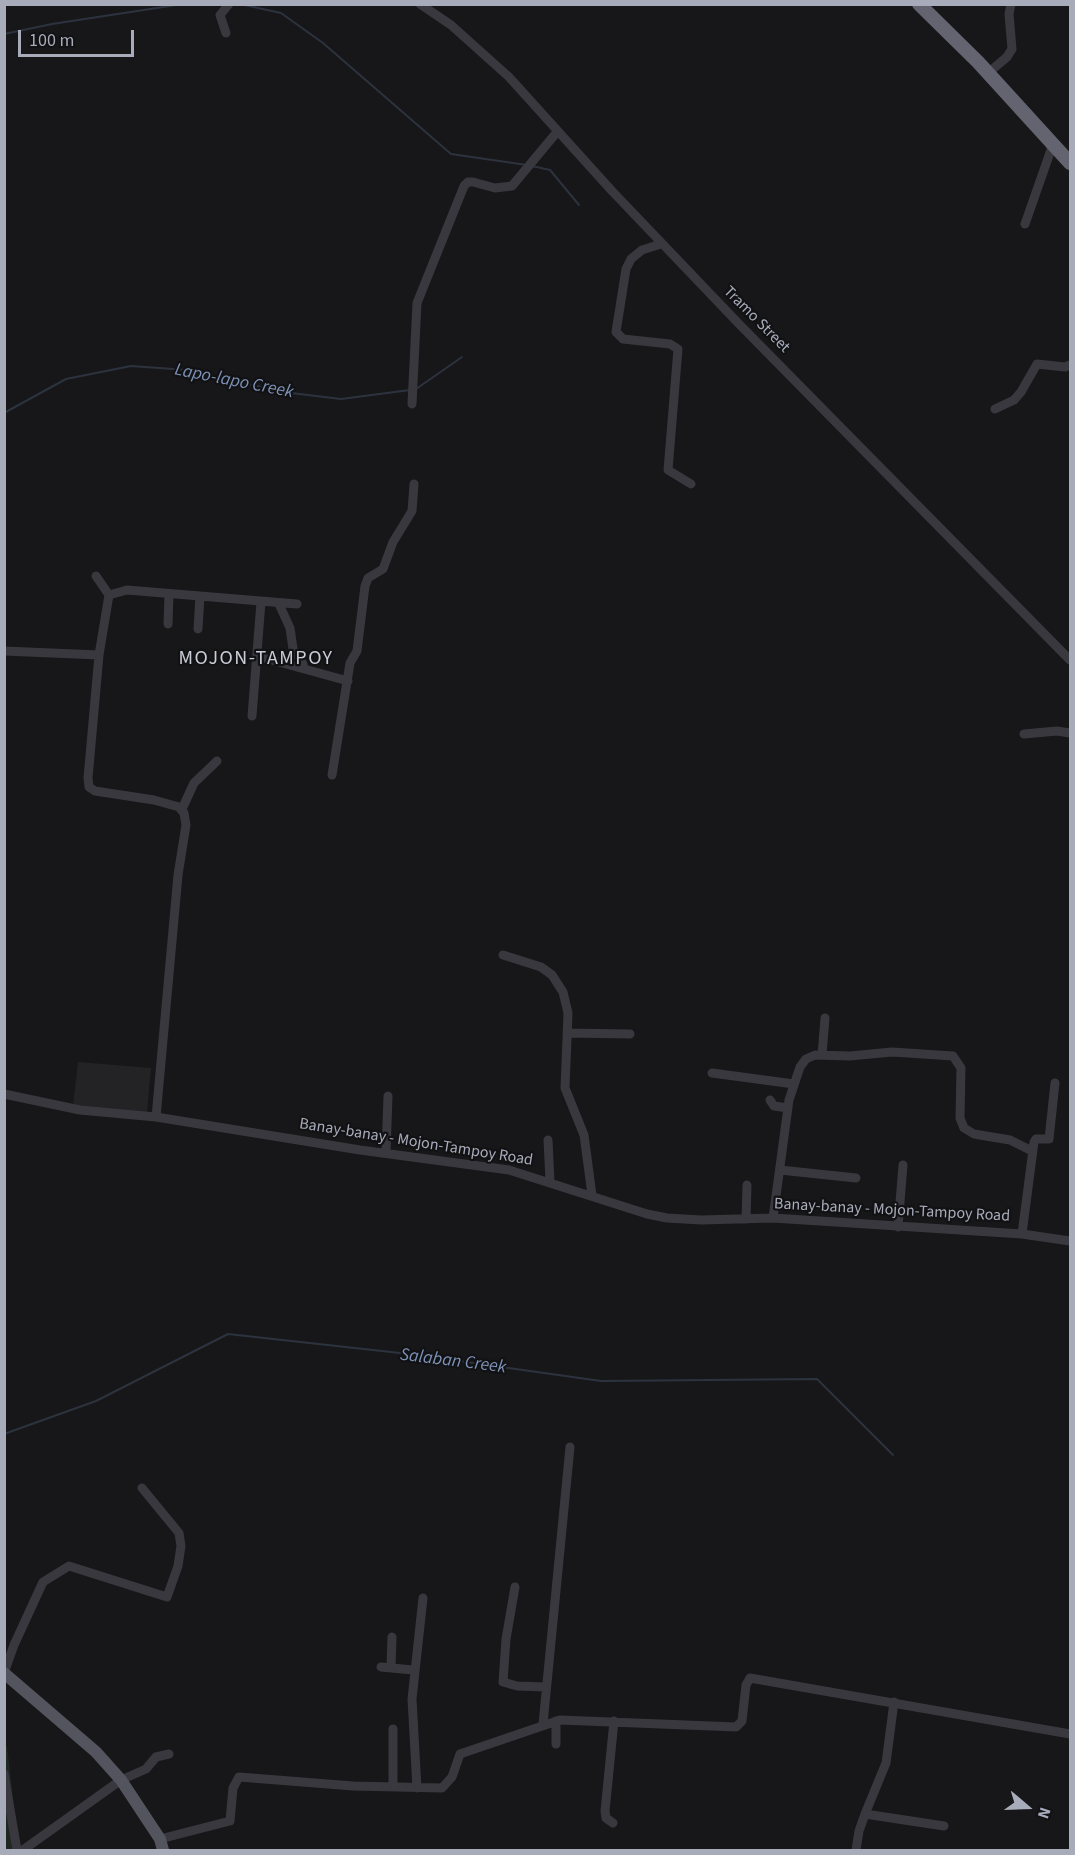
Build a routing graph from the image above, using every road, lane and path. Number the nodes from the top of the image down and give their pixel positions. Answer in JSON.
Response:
{"nodes":[{"id":1,"x":229,"y":4,"type":"edge"},
{"id":2,"x":420,"y":4,"type":"edge"},
{"id":3,"x":919,"y":4,"type":"edge"},
{"id":4,"x":1011,"y":4,"type":"edge"},
{"id":5,"x":226,"y":33,"type":"dead end"},
{"id":6,"x":988,"y":73,"type":"junction"},
{"id":7,"x":557,"y":132,"type":"junction"},
{"id":8,"x":1053,"y":144,"type":"junction"},
{"id":9,"x":1071,"y":163,"type":"edge"},
{"id":10,"x":1025,"y":224,"type":"dead end"},
{"id":11,"x":661,"y":244,"type":"junction"},
{"id":12,"x":1071,"y":365,"type":"edge"},
{"id":13,"x":412,"y":404,"type":"dead end"},
{"id":14,"x":995,"y":409,"type":"dead end"},
{"id":15,"x":414,"y":484,"type":"dead end"},
{"id":16,"x":691,"y":484,"type":"dead end"},
{"id":17,"x":96,"y":576,"type":"dead end"},
{"id":18,"x":169,"y":594,"type":"junction"},
{"id":19,"x":109,"y":595,"type":"junction"},
{"id":20,"x":200,"y":596,"type":"junction"},
{"id":21,"x":261,"y":602,"type":"junction"},
{"id":22,"x":279,"y":604,"type":"junction"},
{"id":23,"x":297,"y":604,"type":"dead end"},
{"id":24,"x":168,"y":624,"type":"dead end"},
{"id":25,"x":198,"y":628,"type":"dead end"},
{"id":26,"x":4,"y":651,"type":"edge"},
{"id":27,"x":99,"y":655,"type":"junction"},
{"id":28,"x":257,"y":656,"type":"junction"},
{"id":29,"x":1071,"y":660,"type":"edge"},
{"id":30,"x":303,"y":664,"type":"dead end"},
{"id":31,"x":348,"y":681,"type":"junction"},
{"id":32,"x":252,"y":716,"type":"dead end"},
{"id":33,"x":1071,"y":733,"type":"edge"},
{"id":34,"x":1024,"y":734,"type":"dead end"},
{"id":35,"x":218,"y":761,"type":"dead end"},
{"id":36,"x":332,"y":775,"type":"dead end"},
{"id":37,"x":182,"y":808,"type":"junction"},
{"id":38,"x":503,"y":955,"type":"dead end"},
{"id":39,"x":825,"y":1018,"type":"dead end"},
{"id":40,"x":567,"y":1033,"type":"junction"},
{"id":41,"x":630,"y":1034,"type":"dead end"},
{"id":42,"x":822,"y":1055,"type":"junction"},
{"id":43,"x":712,"y":1073,"type":"dead end"},
{"id":44,"x":1055,"y":1083,"type":"dead end"},
{"id":45,"x":794,"y":1084,"type":"junction"},
{"id":46,"x":4,"y":1094,"type":"edge"},
{"id":47,"x":388,"y":1096,"type":"dead end"},
{"id":48,"x":770,"y":1100,"type":"dead end"},
{"id":49,"x":788,"y":1108,"type":"junction"},
{"id":50,"x":156,"y":1117,"type":"junction"},
{"id":51,"x":548,"y":1140,"type":"dead end"},
{"id":52,"x":1032,"y":1151,"type":"junction"},
{"id":53,"x":386,"y":1153,"type":"junction"},
{"id":54,"x":903,"y":1165,"type":"dead end"},
{"id":55,"x":780,"y":1170,"type":"junction"},
{"id":56,"x":856,"y":1178,"type":"dead end"},
{"id":57,"x":550,"y":1182,"type":"junction"},
{"id":58,"x":747,"y":1185,"type":"dead end"},
{"id":59,"x":592,"y":1195,"type":"junction"},
{"id":60,"x":773,"y":1218,"type":"junction"},
{"id":61,"x":746,"y":1220,"type":"junction"},
{"id":62,"x":898,"y":1227,"type":"junction"},
{"id":63,"x":1022,"y":1234,"type":"junction"},
{"id":64,"x":1071,"y":1241,"type":"edge"},
{"id":65,"x":570,"y":1447,"type":"dead end"},
{"id":66,"x":142,"y":1488,"type":"dead end"},
{"id":67,"x":515,"y":1587,"type":"dead end"},
{"id":68,"x":423,"y":1598,"type":"dead end"},
{"id":69,"x":392,"y":1637,"type":"dead end"},
{"id":70,"x":413,"y":1670,"type":"junction"},
{"id":71,"x":4,"y":1673,"type":"edge"},
{"id":72,"x":546,"y":1687,"type":"junction"},
{"id":73,"x":894,"y":1702,"type":"junction"},
{"id":74,"x":556,"y":1721,"type":"junction"},
{"id":75,"x":614,"y":1721,"type":"junction"},
{"id":76,"x":543,"y":1724,"type":"junction"},
{"id":77,"x":393,"y":1729,"type":"dead end"},
{"id":78,"x":1071,"y":1734,"type":"edge"},
{"id":79,"x":556,"y":1744,"type":"dead end"},
{"id":80,"x":170,"y":1754,"type":"dead end"},
{"id":81,"x":4,"y":1774,"type":"edge"},
{"id":82,"x":121,"y":1780,"type":"junction"},
{"id":83,"x":393,"y":1787,"type":"junction"},
{"id":84,"x":417,"y":1788,"type":"junction"},
{"id":85,"x":865,"y":1814,"type":"junction"},
{"id":86,"x":613,"y":1823,"type":"dead end"},
{"id":87,"x":944,"y":1826,"type":"dead end"},
{"id":88,"x":161,"y":1845,"type":"edge"},
{"id":89,"x":17,"y":1851,"type":"edge"},
{"id":90,"x":23,"y":1851,"type":"edge"},
{"id":91,"x":856,"y":1851,"type":"edge"}],
"edges":[{"from":1,"to":5,"type":"street"},
{"from":2,"to":7,"type":"street","name":"Tramo Street"},
{"from":3,"to":6,"type":"highway"},
{"from":4,"to":6,"type":"street"},
{"from":6,"to":8,"type":"highway"},
{"from":7,"to":11,"type":"street","name":"Tramo Street"},
{"from":7,"to":13,"type":"street"},
{"from":8,"to":9,"type":"highway"},
{"from":8,"to":10,"type":"street"},
{"from":11,"to":16,"type":"street"},
{"from":11,"to":29,"type":"street","name":"Tramo Street"},
{"from":12,"to":14,"type":"street"},
{"from":15,"to":31,"type":"street"},
{"from":17,"to":19,"type":"street"},
{"from":18,"to":19,"type":"street"},
{"from":18,"to":20,"type":"street"},
{"from":18,"to":24,"type":"street"},
{"from":19,"to":27,"type":"street"},
{"from":20,"to":21,"type":"street"},
{"from":20,"to":25,"type":"street"},
{"from":21,"to":22,"type":"street"},
{"from":21,"to":28,"type":"street"},
{"from":22,"to":23,"type":"street"},
{"from":22,"to":30,"type":"street"},
{"from":26,"to":27,"type":"street"},
{"from":27,"to":37,"type":"street"},
{"from":28,"to":31,"type":"street"},
{"from":28,"to":32,"type":"street"},
{"from":31,"to":36,"type":"street"},
{"from":33,"to":34,"type":"street"},
{"from":35,"to":37,"type":"street"},
{"from":37,"to":50,"type":"street"},
{"from":38,"to":40,"type":"street"},
{"from":39,"to":42,"type":"street"},
{"from":40,"to":41,"type":"street"},
{"from":40,"to":59,"type":"street"},
{"from":42,"to":45,"type":"street"},
{"from":42,"to":52,"type":"street"},
{"from":43,"to":45,"type":"street"},
{"from":44,"to":52,"type":"street"},
{"from":45,"to":49,"type":"street"},
{"from":46,"to":50,"type":"street","name":"Banay-banay - Mojon-Tampoy Road"},
{"from":47,"to":53,"type":"street"},
{"from":48,"to":49,"type":"street"},
{"from":49,"to":55,"type":"street"},
{"from":50,"to":53,"type":"street","name":"Banay-banay - Mojon-Tampoy Road"},
{"from":51,"to":57,"type":"street"},
{"from":52,"to":63,"type":"street"},
{"from":53,"to":57,"type":"street","name":"Banay-banay - Mojon-Tampoy Road"},
{"from":54,"to":62,"type":"street"},
{"from":55,"to":56,"type":"street"},
{"from":55,"to":60,"type":"street"},
{"from":57,"to":59,"type":"street","name":"Banay-banay - Mojon-Tampoy Road"},
{"from":58,"to":61,"type":"street"},
{"from":59,"to":61,"type":"street","name":"Banay-banay - Mojon-Tampoy Road"},
{"from":60,"to":61,"type":"street","name":"Banay-banay - Mojon-Tampoy Road"},
{"from":60,"to":62,"type":"street","name":"Banay-banay - Mojon-Tampoy Road"},
{"from":62,"to":63,"type":"street","name":"Banay-banay - Mojon-Tampoy Road"},
{"from":63,"to":64,"type":"street","name":"Banay-banay - Mojon-Tampoy Road"},
{"from":65,"to":72,"type":"street"},
{"from":66,"to":71,"type":"street"},
{"from":67,"to":72,"type":"street"},
{"from":68,"to":70,"type":"street"},
{"from":69,"to":70,"type":"street"},
{"from":70,"to":84,"type":"street"},
{"from":71,"to":82,"type":"main road"},
{"from":72,"to":76,"type":"street"},
{"from":73,"to":75,"type":"street"},
{"from":73,"to":78,"type":"street"},
{"from":73,"to":85,"type":"street"},
{"from":74,"to":75,"type":"street"},
{"from":74,"to":76,"type":"street"},
{"from":74,"to":79,"type":"street"},
{"from":75,"to":86,"type":"street"},
{"from":76,"to":84,"type":"street"},
{"from":77,"to":83,"type":"street"},
{"from":80,"to":82,"type":"street"},
{"from":81,"to":89,"type":"street"},
{"from":82,"to":88,"type":"main road"},
{"from":82,"to":90,"type":"street"},
{"from":83,"to":84,"type":"street"},
{"from":83,"to":88,"type":"street"},
{"from":85,"to":87,"type":"street"},
{"from":85,"to":91,"type":"street"}]}
